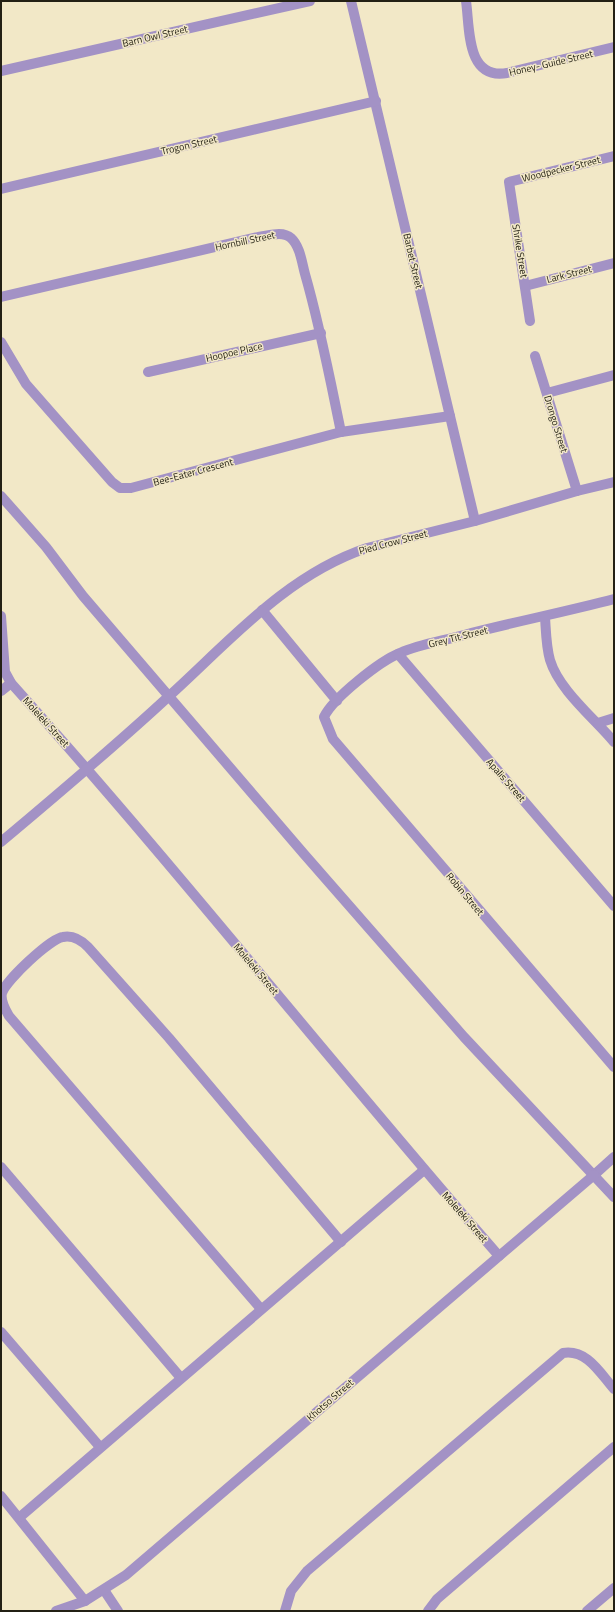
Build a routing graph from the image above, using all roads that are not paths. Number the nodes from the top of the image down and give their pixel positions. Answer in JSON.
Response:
{"nodes":[{"id":1,"x":310,"y":1,"type":"edge"},
{"id":2,"x":351,"y":1,"type":"edge"},
{"id":3,"x":466,"y":1,"type":"edge"},
{"id":4,"x":614,"y":47,"type":"edge"},
{"id":5,"x":1,"y":71,"type":"edge"},
{"id":6,"x":376,"y":101,"type":"junction"},
{"id":7,"x":614,"y":156,"type":"edge"},
{"id":8,"x":509,"y":182,"type":"joint"},
{"id":9,"x":1,"y":189,"type":"edge"},
{"id":10,"x":614,"y":263,"type":"edge"},
{"id":11,"x":525,"y":286,"type":"junction"},
{"id":12,"x":1,"y":297,"type":"edge"},
{"id":13,"x":530,"y":321,"type":"dead end"},
{"id":14,"x":321,"y":333,"type":"junction"},
{"id":15,"x":1,"y":342,"type":"edge"},
{"id":16,"x":535,"y":356,"type":"dead end"},
{"id":17,"x":148,"y":372,"type":"dead end"},
{"id":18,"x":614,"y":375,"type":"edge"},
{"id":19,"x":547,"y":393,"type":"junction"},
{"id":20,"x":450,"y":416,"type":"junction"},
{"id":21,"x":341,"y":432,"type":"junction"},
{"id":22,"x":614,"y":482,"type":"edge"},
{"id":23,"x":577,"y":491,"type":"junction"},
{"id":24,"x":1,"y":496,"type":"edge"},
{"id":25,"x":475,"y":521,"type":"junction"},
{"id":26,"x":614,"y":598,"type":"edge"},
{"id":27,"x":262,"y":610,"type":"junction"},
{"id":28,"x":1,"y":616,"type":"edge"},
{"id":29,"x":545,"y":617,"type":"junction"},
{"id":30,"x":398,"y":654,"type":"junction"},
{"id":31,"x":11,"y":683,"type":"junction"},
{"id":32,"x":1,"y":692,"type":"edge"},
{"id":33,"x":169,"y":696,"type":"junction"},
{"id":34,"x":337,"y":701,"type":"junction"},
{"id":35,"x":324,"y":717,"type":"joint"},
{"id":36,"x":614,"y":718,"type":"edge"},
{"id":37,"x":598,"y":723,"type":"junction"},
{"id":38,"x":614,"y":742,"type":"edge"},
{"id":39,"x":88,"y":769,"type":"junction"},
{"id":40,"x":1,"y":842,"type":"edge"},
{"id":41,"x":614,"y":906,"type":"edge"},
{"id":42,"x":614,"y":1067,"type":"edge"},
{"id":43,"x":614,"y":1157,"type":"edge"},
{"id":44,"x":1,"y":1167,"type":"edge"},
{"id":45,"x":424,"y":1170,"type":"junction"},
{"id":46,"x":594,"y":1174,"type":"junction"},
{"id":47,"x":614,"y":1197,"type":"edge"},
{"id":48,"x":341,"y":1242,"type":"junction"},
{"id":49,"x":499,"y":1256,"type":"junction"},
{"id":50,"x":261,"y":1309,"type":"junction"},
{"id":51,"x":1,"y":1332,"type":"edge"},
{"id":52,"x":181,"y":1378,"type":"junction"},
{"id":53,"x":614,"y":1389,"type":"edge"},
{"id":54,"x":100,"y":1447,"type":"junction"},
{"id":55,"x":614,"y":1447,"type":"edge"},
{"id":56,"x":1,"y":1496,"type":"edge"},
{"id":57,"x":20,"y":1517,"type":"junction"},
{"id":58,"x":614,"y":1588,"type":"edge"},
{"id":59,"x":104,"y":1590,"type":"junction"},
{"id":60,"x":85,"y":1601,"type":"junction"},
{"id":61,"x":56,"y":1611,"type":"edge"},
{"id":62,"x":118,"y":1611,"type":"edge"},
{"id":63,"x":285,"y":1611,"type":"edge"},
{"id":64,"x":428,"y":1611,"type":"edge"},
{"id":65,"x":587,"y":1611,"type":"edge"}],
"edges":[{"from":1,"to":5,"type":"street","name":"Barn Owl Street"},
{"from":2,"to":6,"type":"street","name":"Barbet Street"},
{"from":3,"to":4,"type":"street","name":"Honey- Guide Street"},
{"from":6,"to":9,"type":"street","name":"Trogon Street"},
{"from":6,"to":20,"type":"street","name":"Barbet Street"},
{"from":7,"to":8,"type":"street","name":"Woodpecker Street"},
{"from":8,"to":11,"type":"street","name":"Shrike Street"},
{"from":10,"to":11,"type":"street","name":"Lark Street"},
{"from":11,"to":13,"type":"street","name":"Shrike Street"},
{"from":12,"to":14,"type":"street","name":"Hornbill Street"},
{"from":14,"to":17,"type":"street","name":"Hoopoe Place"},
{"from":14,"to":21,"type":"street","name":"Hornbill Street"},
{"from":15,"to":21,"type":"street","name":"Bee-Eater Crescent"},
{"from":16,"to":19,"type":"street","name":"Drongo Street"},
{"from":18,"to":19,"type":"street"},
{"from":19,"to":23,"type":"street","name":"Drongo Street"},
{"from":20,"to":21,"type":"street","name":"Bee-Eater Crescent"},
{"from":20,"to":25,"type":"street","name":"Barbet Street"},
{"from":22,"to":23,"type":"street","name":"Pied Crow Street"},
{"from":23,"to":25,"type":"street","name":"Pied Crow Street"},
{"from":24,"to":33,"type":"street"},
{"from":25,"to":27,"type":"street","name":"Pied Crow Street"},
{"from":26,"to":29,"type":"street","name":"Grey Tit Street"},
{"from":27,"to":33,"type":"street","name":"Pied Crow Street"},
{"from":27,"to":34,"type":"street"},
{"from":28,"to":31,"type":"street","name":"Moleleki Street"},
{"from":29,"to":30,"type":"street","name":"Grey Tit Street"},
{"from":29,"to":37,"type":"street"},
{"from":30,"to":34,"type":"street","name":"Grey Tit Street"},
{"from":30,"to":41,"type":"street","name":"Apalis Street"},
{"from":31,"to":32,"type":"street"},
{"from":31,"to":39,"type":"street","name":"Moleleki Street"},
{"from":33,"to":39,"type":"street","name":"Pied Crow Street"},
{"from":33,"to":46,"type":"street"},
{"from":34,"to":35,"type":"street","name":"Grey Tit Street"},
{"from":35,"to":42,"type":"street","name":"Robin Street"},
{"from":36,"to":37,"type":"street"},
{"from":37,"to":38,"type":"street"},
{"from":39,"to":40,"type":"street","name":"Pied Crow Street"},
{"from":39,"to":45,"type":"street","name":"Moleleki Street"},
{"from":43,"to":46,"type":"street","name":"Khotso Street"},
{"from":44,"to":52,"type":"street"},
{"from":45,"to":48,"type":"street"},
{"from":45,"to":49,"type":"street","name":"Moleleki Street"},
{"from":46,"to":47,"type":"street"},
{"from":46,"to":49,"type":"street","name":"Khotso Street"},
{"from":48,"to":50,"type":"street"},
{"from":48,"to":50,"type":"street"},
{"from":49,"to":59,"type":"street","name":"Khotso Street"},
{"from":50,"to":52,"type":"street"},
{"from":51,"to":54,"type":"street"},
{"from":52,"to":54,"type":"street"},
{"from":53,"to":63,"type":"street"},
{"from":54,"to":57,"type":"street"},
{"from":55,"to":64,"type":"street"},
{"from":56,"to":57,"type":"street"},
{"from":57,"to":60,"type":"street"},
{"from":58,"to":65,"type":"street"},
{"from":59,"to":60,"type":"street","name":"Khotso Street"},
{"from":59,"to":62,"type":"street"},
{"from":60,"to":61,"type":"street","name":"Khotso Street"}]}
